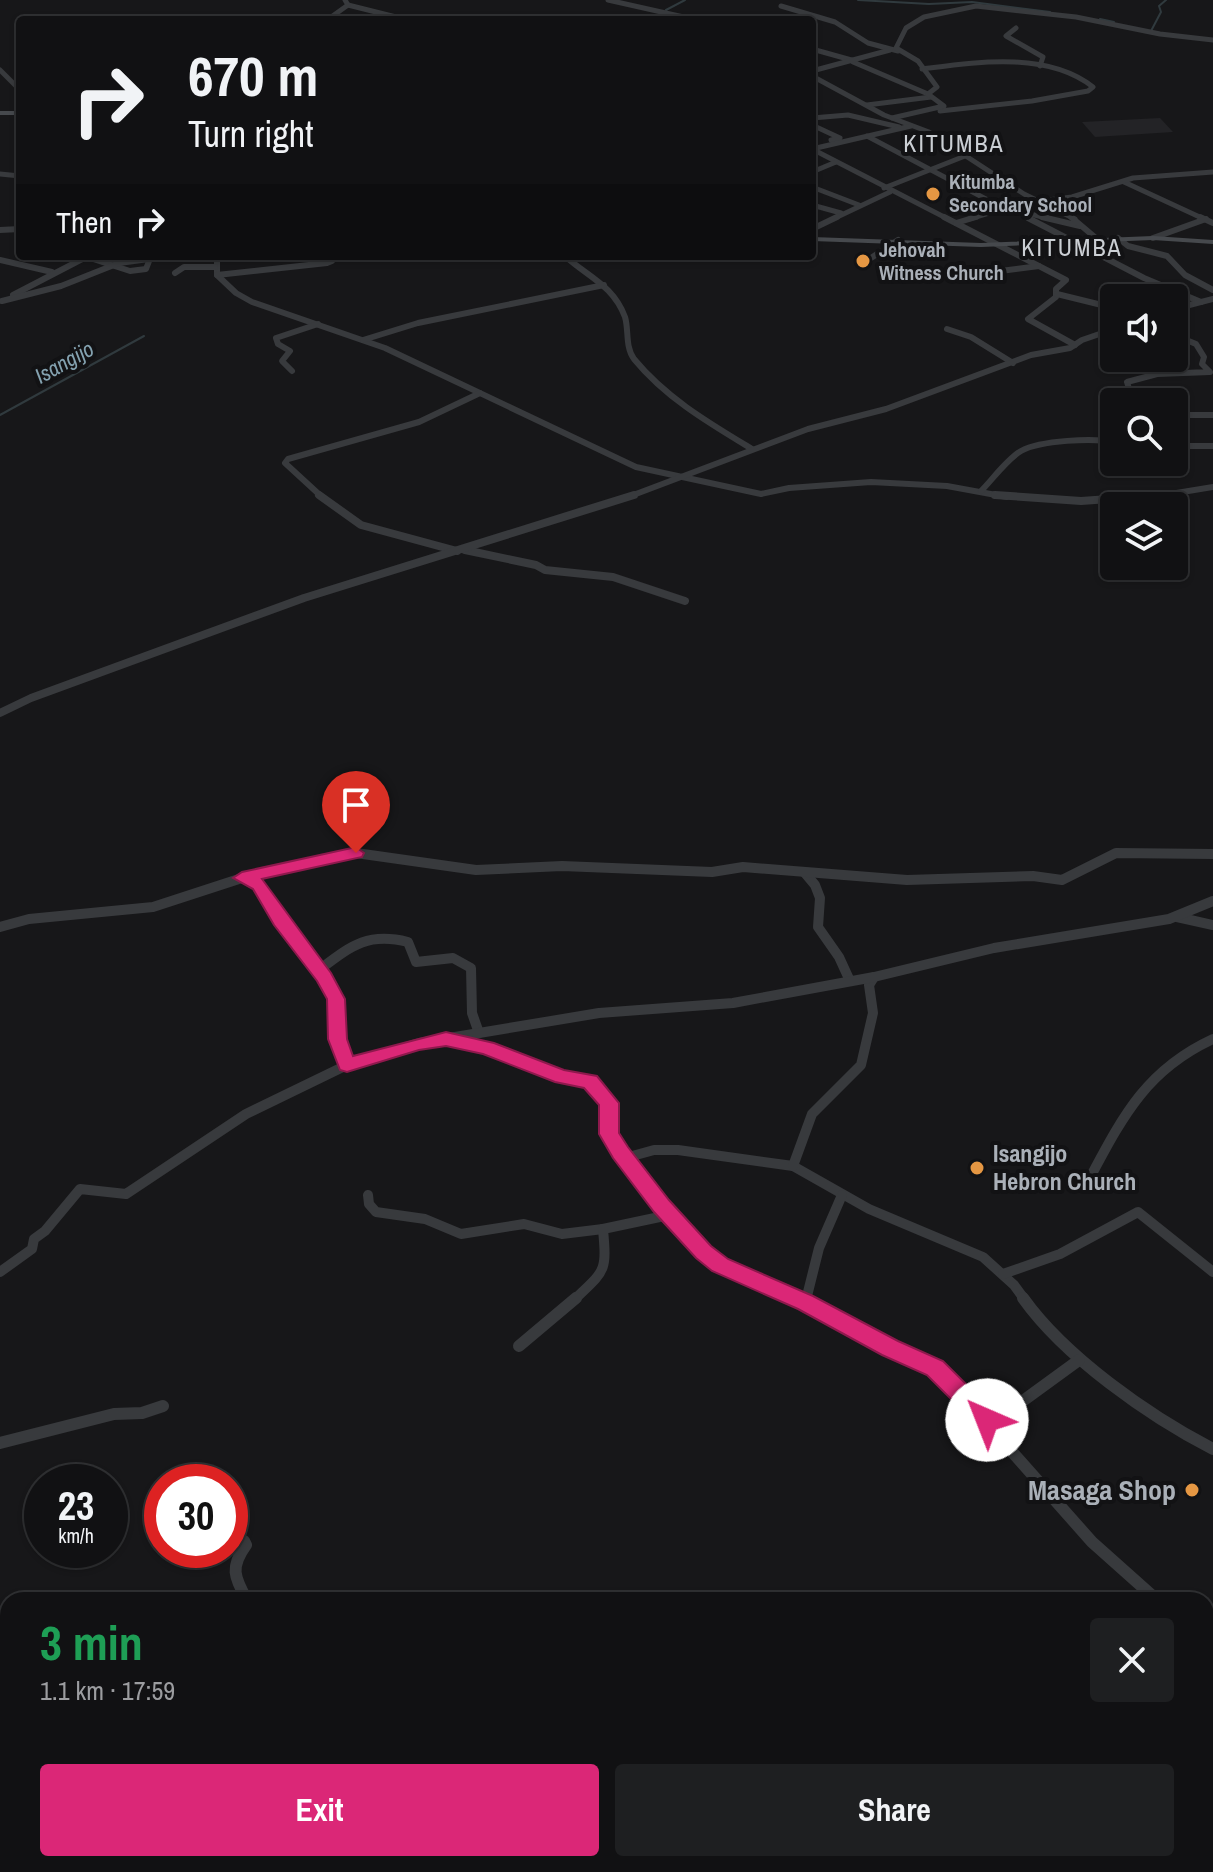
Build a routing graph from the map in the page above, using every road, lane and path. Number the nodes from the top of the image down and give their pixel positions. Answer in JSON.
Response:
{"nodes":[{"id":1,"x":338,"y":0,"type":"edge"},
{"id":2,"x":608,"y":0,"type":"edge"},
{"id":3,"x":347,"y":2,"type":"edge"},
{"id":4,"x":781,"y":6,"type":"dead end"},
{"id":5,"x":331,"y":16,"type":"edge"},
{"id":6,"x":394,"y":16,"type":"edge"},
{"id":7,"x":679,"y":16,"type":"edge"},
{"id":8,"x":815,"y":16,"type":"edge"},
{"id":9,"x":816,"y":16,"type":"edge"},
{"id":10,"x":1016,"y":28,"type":"dead end"},
{"id":11,"x":1213,"y":40,"type":"edge"},
{"id":12,"x":895,"y":49,"type":"junction"},
{"id":13,"x":816,"y":50,"type":"edge"},
{"id":14,"x":854,"y":61,"type":"junction"},
{"id":15,"x":1040,"y":66,"type":"junction"},
{"id":16,"x":922,"y":69,"type":"junction"},
{"id":17,"x":0,"y":70,"type":"edge"},
{"id":18,"x":816,"y":73,"type":"edge"},
{"id":19,"x":816,"y":76,"type":"edge"},
{"id":20,"x":16,"y":86,"type":"edge"},
{"id":21,"x":930,"y":96,"type":"junction"},
{"id":22,"x":867,"y":105,"type":"junction"},
{"id":23,"x":925,"y":112,"type":"junction"},
{"id":24,"x":816,"y":118,"type":"edge"},
{"id":25,"x":889,"y":121,"type":"junction"},
{"id":26,"x":816,"y":126,"type":"edge"},
{"id":27,"x":914,"y":126,"type":"junction"},
{"id":28,"x":902,"y":127,"type":"junction"},
{"id":29,"x":878,"y":133,"type":"junction"},
{"id":30,"x":867,"y":136,"type":"junction"},
{"id":31,"x":822,"y":142,"type":"dead end"},
{"id":32,"x":816,"y":148,"type":"edge"},
{"id":33,"x":816,"y":151,"type":"edge"},
{"id":34,"x":965,"y":156,"type":"junction"},
{"id":35,"x":836,"y":162,"type":"junction"},
{"id":36,"x":816,"y":170,"type":"edge"},
{"id":37,"x":931,"y":171,"type":"junction"},
{"id":38,"x":1213,"y":172,"type":"edge"},
{"id":39,"x":1124,"y":182,"type":"junction"},
{"id":40,"x":816,"y":189,"type":"edge"},
{"id":41,"x":887,"y":190,"type":"junction"},
{"id":42,"x":1035,"y":200,"type":"junction"},
{"id":43,"x":859,"y":205,"type":"junction"},
{"id":44,"x":816,"y":206,"type":"edge"},
{"id":45,"x":1005,"y":209,"type":"junction"},
{"id":46,"x":841,"y":213,"type":"junction"},
{"id":47,"x":1022,"y":214,"type":"junction"},
{"id":48,"x":1205,"y":219,"type":"junction"},
{"id":49,"x":1213,"y":220,"type":"edge"},
{"id":50,"x":959,"y":223,"type":"junction"},
{"id":51,"x":1083,"y":226,"type":"junction"},
{"id":52,"x":816,"y":227,"type":"edge"},
{"id":53,"x":1118,"y":238,"type":"junction"},
{"id":54,"x":1153,"y":238,"type":"junction"},
{"id":55,"x":816,"y":239,"type":"edge"},
{"id":56,"x":1097,"y":239,"type":"junction"},
{"id":57,"x":898,"y":240,"type":"junction"},
{"id":58,"x":1075,"y":240,"type":"junction"},
{"id":59,"x":1213,"y":242,"type":"edge"},
{"id":60,"x":998,"y":244,"type":"junction"},
{"id":61,"x":871,"y":258,"type":"dead end"},
{"id":62,"x":0,"y":260,"type":"edge"},
{"id":63,"x":78,"y":260,"type":"edge"},
{"id":64,"x":98,"y":260,"type":"edge"},
{"id":65,"x":136,"y":260,"type":"edge"},
{"id":66,"x":149,"y":260,"type":"edge"},
{"id":67,"x":217,"y":260,"type":"edge"},
{"id":68,"x":332,"y":260,"type":"edge"},
{"id":69,"x":569,"y":260,"type":"edge"},
{"id":70,"x":112,"y":265,"type":"junction"},
{"id":71,"x":1039,"y":266,"type":"junction"},
{"id":72,"x":216,"y":271,"type":"junction"},
{"id":73,"x":52,"y":272,"type":"junction"},
{"id":74,"x":175,"y":273,"type":"dead end"},
{"id":75,"x":969,"y":275,"type":"dead end"},
{"id":76,"x":604,"y":285,"type":"junction"},
{"id":77,"x":1213,"y":290,"type":"edge"},
{"id":78,"x":1057,"y":294,"type":"junction"},
{"id":79,"x":1213,"y":299,"type":"edge"},
{"id":80,"x":1,"y":302,"type":"edge"},
{"id":81,"x":1201,"y":302,"type":"junction"},
{"id":82,"x":1100,"y":305,"type":"edge"},
{"id":83,"x":1188,"y":305,"type":"edge"},
{"id":84,"x":318,"y":324,"type":"junction"},
{"id":85,"x":947,"y":329,"type":"dead end"},
{"id":86,"x":1100,"y":335,"type":"edge"},
{"id":87,"x":363,"y":340,"type":"junction"},
{"id":88,"x":1188,"y":341,"type":"edge"},
{"id":89,"x":1075,"y":345,"type":"junction"},
{"id":90,"x":1013,"y":363,"type":"junction"},
{"id":91,"x":292,"y":371,"type":"dead end"},
{"id":92,"x":1211,"y":373,"type":"edge"},
{"id":93,"x":1128,"y":388,"type":"edge"},
{"id":94,"x":480,"y":393,"type":"junction"},
{"id":95,"x":1188,"y":415,"type":"edge"},
{"id":96,"x":1213,"y":415,"type":"edge"},
{"id":97,"x":1100,"y":439,"type":"edge"},
{"id":98,"x":1188,"y":446,"type":"edge"},
{"id":99,"x":1213,"y":446,"type":"edge"},
{"id":100,"x":752,"y":449,"type":"junction"},
{"id":101,"x":680,"y":478,"type":"junction"},
{"id":102,"x":1213,"y":487,"type":"edge"},
{"id":103,"x":981,"y":491,"type":"junction"},
{"id":104,"x":460,"y":550,"type":"junction"},
{"id":105,"x":685,"y":601,"type":"dead end"},
{"id":106,"x":0,"y":713,"type":"edge"},
{"id":107,"x":1213,"y":854,"type":"edge"},
{"id":108,"x":805,"y":873,"type":"junction"},
{"id":109,"x":242,"y":878,"type":"junction"},
{"id":110,"x":1213,"y":901,"type":"edge"},
{"id":111,"x":1175,"y":917,"type":"junction"},
{"id":112,"x":1213,"y":925,"type":"edge"},
{"id":113,"x":0,"y":927,"type":"edge"},
{"id":114,"x":319,"y":970,"type":"junction"},
{"id":115,"x":874,"y":977,"type":"junction"},
{"id":116,"x":850,"y":981,"type":"junction"},
{"id":117,"x":479,"y":1033,"type":"junction"},
{"id":118,"x":446,"y":1039,"type":"junction"},
{"id":119,"x":1213,"y":1039,"type":"edge"},
{"id":120,"x":347,"y":1065,"type":"junction"},
{"id":121,"x":625,"y":1158,"type":"junction"},
{"id":122,"x":793,"y":1166,"type":"junction"},
{"id":123,"x":1092,"y":1180,"type":"dead end"},
{"id":124,"x":368,"y":1195,"type":"dead end"},
{"id":125,"x":842,"y":1195,"type":"junction"},
{"id":126,"x":669,"y":1215,"type":"junction"},
{"id":127,"x":603,"y":1229,"type":"junction"},
{"id":128,"x":0,"y":1272,"type":"edge"},
{"id":129,"x":1213,"y":1272,"type":"edge"},
{"id":130,"x":1003,"y":1274,"type":"junction"},
{"id":131,"x":806,"y":1302,"type":"junction"},
{"id":132,"x":519,"y":1346,"type":"dead end"},
{"id":133,"x":1079,"y":1360,"type":"junction"},
{"id":134,"x":163,"y":1406,"type":"dead end"},
{"id":135,"x":1002,"y":1412,"type":"junction"},
{"id":136,"x":987,"y":1420,"type":"junction"},
{"id":137,"x":1005,"y":1440,"type":"junction"},
{"id":138,"x":0,"y":1443,"type":"edge"},
{"id":139,"x":1213,"y":1449,"type":"edge"},
{"id":140,"x":231,"y":1568,"type":"edge"},
{"id":141,"x":243,"y":1592,"type":"edge"},
{"id":142,"x":1148,"y":1592,"type":"edge"}],
"edges":[{"from":1,"to":3,"type":"street"},
{"from":2,"to":7,"type":"street"},
{"from":3,"to":5,"type":"street"},
{"from":3,"to":6,"type":"street"},
{"from":4,"to":8,"type":"street"},
{"from":9,"to":12,"type":"street"},
{"from":10,"to":15,"type":"street"},
{"from":11,"to":12,"type":"street"},
{"from":12,"to":14,"type":"street"},
{"from":12,"to":16,"type":"street"},
{"from":13,"to":14,"type":"street"},
{"from":14,"to":18,"type":"street"},
{"from":14,"to":21,"type":"street"},
{"from":15,"to":16,"type":"street"},
{"from":15,"to":23,"type":"street"},
{"from":16,"to":21,"type":"street"},
{"from":17,"to":20,"type":"street"},
{"from":19,"to":22,"type":"street"},
{"from":21,"to":22,"type":"street"},
{"from":21,"to":23,"type":"street"},
{"from":22,"to":25,"type":"street"},
{"from":23,"to":25,"type":"street"},
{"from":24,"to":25,"type":"street"},
{"from":25,"to":27,"type":"street"},
{"from":25,"to":28,"type":"street"},
{"from":25,"to":29,"type":"street"},
{"from":26,"to":31,"type":"street"},
{"from":27,"to":28,"type":"street"},
{"from":27,"to":34,"type":"street"},
{"from":28,"to":29,"type":"street"},
{"from":29,"to":30,"type":"street"},
{"from":30,"to":32,"type":"street"},
{"from":30,"to":37,"type":"street"},
{"from":33,"to":35,"type":"street"},
{"from":34,"to":37,"type":"street"},
{"from":34,"to":42,"type":"street"},
{"from":35,"to":36,"type":"street"},
{"from":35,"to":41,"type":"street"},
{"from":37,"to":41,"type":"street"},
{"from":37,"to":45,"type":"street"},
{"from":38,"to":39,"type":"street"},
{"from":39,"to":42,"type":"street"},
{"from":39,"to":48,"type":"street"},
{"from":40,"to":43,"type":"street"},
{"from":41,"to":43,"type":"street"},
{"from":41,"to":50,"type":"street"},
{"from":42,"to":45,"type":"street"},
{"from":42,"to":51,"type":"street"},
{"from":43,"to":46,"type":"street"},
{"from":44,"to":46,"type":"street"},
{"from":45,"to":47,"type":"street"},
{"from":45,"to":50,"type":"street"},
{"from":46,"to":52,"type":"street"},
{"from":47,"to":51,"type":"street"},
{"from":47,"to":58,"type":"street"},
{"from":48,"to":49,"type":"street"},
{"from":48,"to":54,"type":"street"},
{"from":50,"to":60,"type":"street"},
{"from":51,"to":56,"type":"street"},
{"from":53,"to":54,"type":"street"},
{"from":53,"to":56,"type":"street"},
{"from":53,"to":77,"type":"street"},
{"from":54,"to":59,"type":"street"},
{"from":55,"to":57,"type":"street"},
{"from":56,"to":58,"type":"street"},
{"from":57,"to":60,"type":"street"},
{"from":57,"to":61,"type":"street"},
{"from":58,"to":60,"type":"street"},
{"from":58,"to":81,"type":"street"},
{"from":60,"to":71,"type":"street"},
{"from":62,"to":73,"type":"street"},
{"from":63,"to":73,"type":"street"},
{"from":64,"to":70,"type":"street"},
{"from":65,"to":70,"type":"street"},
{"from":66,"to":70,"type":"street"},
{"from":67,"to":72,"type":"street"},
{"from":68,"to":72,"type":"street"},
{"from":69,"to":76,"type":"street"},
{"from":70,"to":80,"type":"street"},
{"from":71,"to":75,"type":"street"},
{"from":71,"to":78,"type":"street"},
{"from":72,"to":74,"type":"street"},
{"from":72,"to":84,"type":"street"},
{"from":73,"to":80,"type":"street"},
{"from":76,"to":87,"type":"street"},
{"from":76,"to":100,"type":"street"},
{"from":78,"to":82,"type":"street"},
{"from":78,"to":89,"type":"street"},
{"from":79,"to":81,"type":"street"},
{"from":81,"to":83,"type":"street"},
{"from":84,"to":87,"type":"street"},
{"from":84,"to":91,"type":"street"},
{"from":85,"to":90,"type":"street"},
{"from":86,"to":89,"type":"street"},
{"from":87,"to":94,"type":"street"},
{"from":88,"to":92,"type":"street"},
{"from":89,"to":90,"type":"street"},
{"from":90,"to":100,"type":"street"},
{"from":92,"to":93,"type":"street"},
{"from":94,"to":101,"type":"street"},
{"from":94,"to":104,"type":"street"},
{"from":95,"to":96,"type":"street"},
{"from":97,"to":103,"type":"street"},
{"from":98,"to":99,"type":"street"},
{"from":100,"to":101,"type":"street"},
{"from":101,"to":103,"type":"street"},
{"from":101,"to":104,"type":"street"},
{"from":102,"to":103,"type":"street"},
{"from":104,"to":105,"type":"street"},
{"from":104,"to":106,"type":"street"},
{"from":107,"to":108,"type":"street"},
{"from":108,"to":109,"type":"street"},
{"from":108,"to":116,"type":"street"},
{"from":109,"to":113,"type":"street"},
{"from":109,"to":114,"type":"street"},
{"from":110,"to":111,"type":"street"},
{"from":111,"to":112,"type":"street"},
{"from":111,"to":115,"type":"street"},
{"from":114,"to":117,"type":"street"},
{"from":114,"to":120,"type":"street"},
{"from":115,"to":116,"type":"street"},
{"from":115,"to":122,"type":"street"},
{"from":116,"to":117,"type":"street"},
{"from":117,"to":118,"type":"street"},
{"from":118,"to":120,"type":"street"},
{"from":118,"to":121,"type":"street"},
{"from":119,"to":123,"type":"street"},
{"from":120,"to":128,"type":"street"},
{"from":121,"to":122,"type":"street"},
{"from":121,"to":126,"type":"street"},
{"from":122,"to":125,"type":"street"},
{"from":124,"to":127,"type":"street"},
{"from":125,"to":130,"type":"street"},
{"from":125,"to":131,"type":"street"},
{"from":126,"to":127,"type":"street"},
{"from":126,"to":131,"type":"street"},
{"from":127,"to":132,"type":"street"},
{"from":129,"to":130,"type":"street"},
{"from":130,"to":133,"type":"street"},
{"from":131,"to":136,"type":"street"},
{"from":133,"to":135,"type":"street"},
{"from":133,"to":139,"type":"street"},
{"from":134,"to":138,"type":"street"},
{"from":135,"to":136,"type":"street"},
{"from":135,"to":137,"type":"street"},
{"from":136,"to":137,"type":"street"},
{"from":137,"to":142,"type":"street"},
{"from":140,"to":141,"type":"street"}]}
